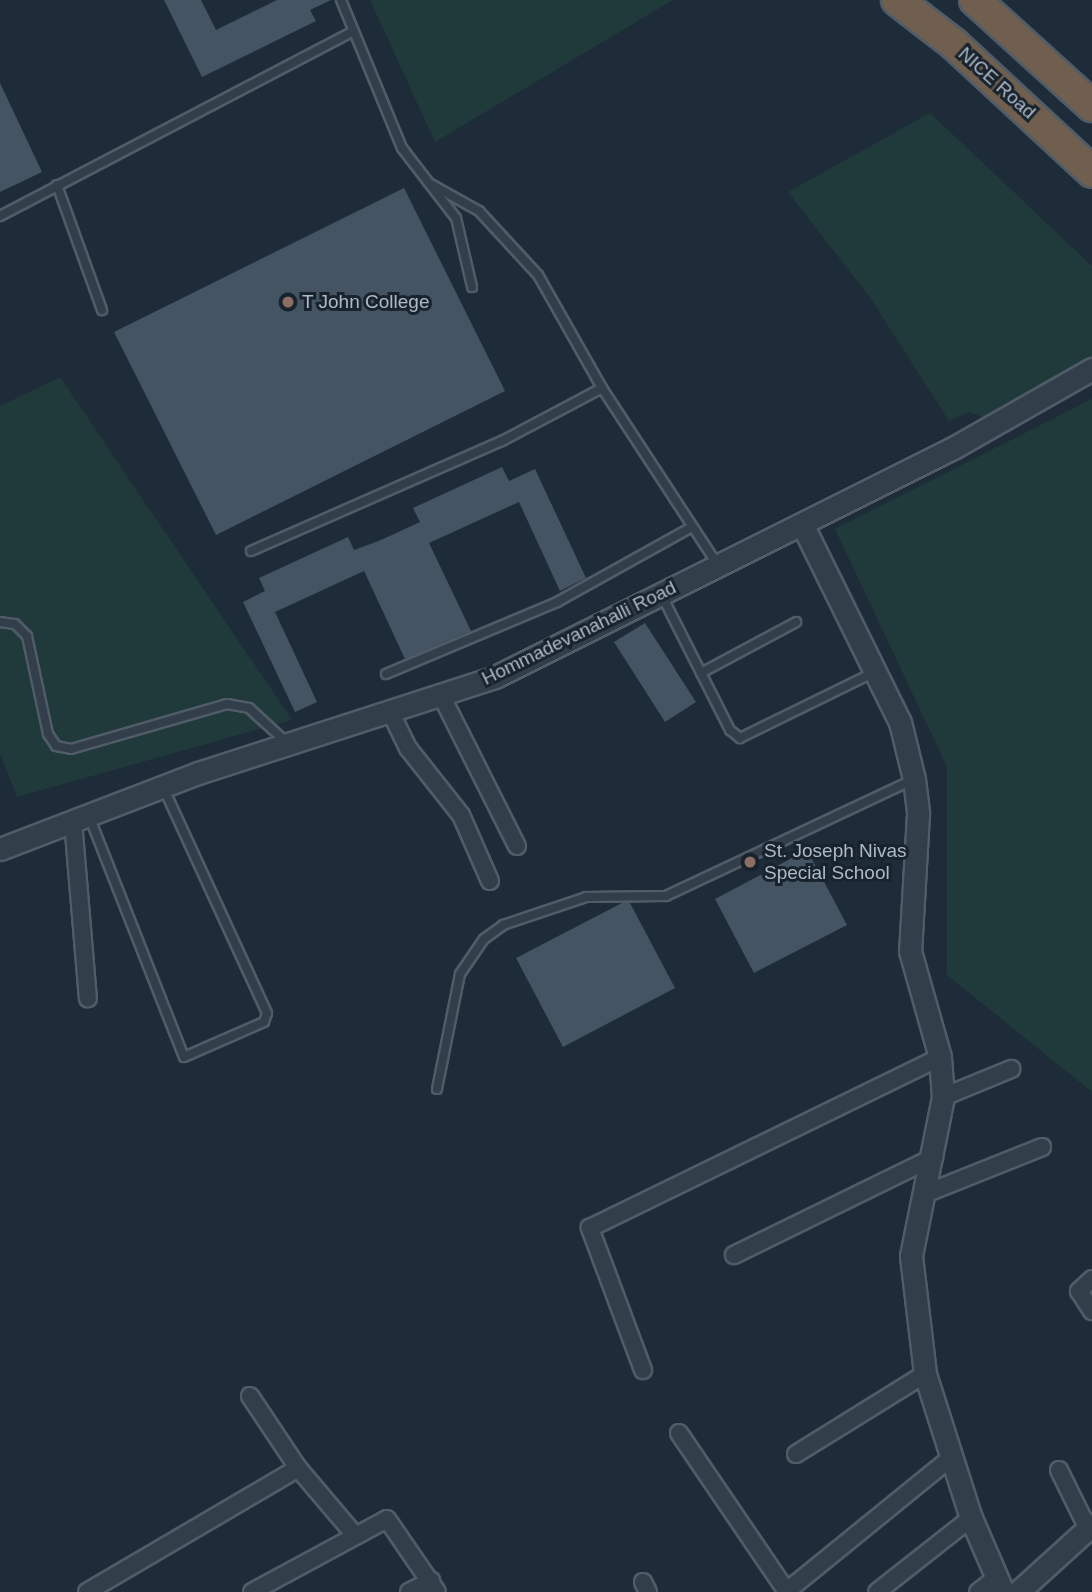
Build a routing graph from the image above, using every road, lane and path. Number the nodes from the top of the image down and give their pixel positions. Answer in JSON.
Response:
{"nodes":[{"id":1,"x":341,"y":0,"type":"edge"},
{"id":2,"x":897,"y":0,"type":"edge"},
{"id":3,"x":975,"y":0,"type":"edge"},
{"id":4,"x":354,"y":31,"type":"junction"},
{"id":5,"x":1092,"y":106,"type":"edge"},
{"id":6,"x":1092,"y":172,"type":"edge"},
{"id":7,"x":429,"y":183,"type":"junction"},
{"id":8,"x":57,"y":185,"type":"junction"},
{"id":9,"x":0,"y":216,"type":"edge"},
{"id":10,"x":472,"y":287,"type":"dead end"},
{"id":11,"x":102,"y":310,"type":"dead end"},
{"id":12,"x":1092,"y":369,"type":"edge"},
{"id":13,"x":602,"y":388,"type":"junction"},
{"id":14,"x":802,"y":524,"type":"junction"},
{"id":15,"x":692,"y":527,"type":"junction"},
{"id":16,"x":251,"y":551,"type":"dead end"},
{"id":17,"x":718,"y":566,"type":"junction"},
{"id":18,"x":661,"y":594,"type":"junction"},
{"id":19,"x":0,"y":622,"type":"edge"},
{"id":20,"x":796,"y":622,"type":"dead end"},
{"id":21,"x":875,"y":672,"type":"junction"},
{"id":22,"x":701,"y":673,"type":"junction"},
{"id":23,"x":386,"y":674,"type":"dead end"},
{"id":24,"x":441,"y":695,"type":"junction"},
{"id":25,"x":390,"y":711,"type":"junction"},
{"id":26,"x":288,"y":744,"type":"junction"},
{"id":27,"x":914,"y":779,"type":"junction"},
{"id":28,"x":162,"y":786,"type":"junction"},
{"id":29,"x":81,"y":818,"type":"junction"},
{"id":30,"x":517,"y":846,"type":"dead end"},
{"id":31,"x":0,"y":849,"type":"edge"},
{"id":32,"x":490,"y":881,"type":"dead end"},
{"id":33,"x":88,"y":998,"type":"dead end"},
{"id":34,"x":940,"y":1057,"type":"junction"},
{"id":35,"x":1011,"y":1069,"type":"dead end"},
{"id":36,"x":437,"y":1088,"type":"dead end"},
{"id":37,"x":943,"y":1097,"type":"junction"},
{"id":38,"x":1042,"y":1147,"type":"dead end"},
{"id":39,"x":934,"y":1157,"type":"junction"},
{"id":40,"x":927,"y":1193,"type":"junction"},
{"id":41,"x":734,"y":1255,"type":"dead end"},
{"id":42,"x":1092,"y":1279,"type":"edge"},
{"id":43,"x":1092,"y":1311,"type":"edge"},
{"id":44,"x":643,"y":1370,"type":"dead end"},
{"id":45,"x":925,"y":1374,"type":"junction"},
{"id":46,"x":250,"y":1396,"type":"dead end"},
{"id":47,"x":679,"y":1433,"type":"dead end"},
{"id":48,"x":796,"y":1454,"type":"dead end"},
{"id":49,"x":951,"y":1457,"type":"junction"},
{"id":50,"x":298,"y":1468,"type":"junction"},
{"id":51,"x":1059,"y":1470,"type":"dead end"},
{"id":52,"x":971,"y":1518,"type":"junction"},
{"id":53,"x":1090,"y":1527,"type":"edge"},
{"id":54,"x":354,"y":1534,"type":"junction"},
{"id":55,"x":1000,"y":1585,"type":"edge"},
{"id":56,"x":434,"y":1586,"type":"edge"},
{"id":57,"x":787,"y":1591,"type":"edge"},
{"id":58,"x":87,"y":1592,"type":"edge"},
{"id":59,"x":252,"y":1592,"type":"edge"},
{"id":60,"x":409,"y":1592,"type":"edge"},
{"id":61,"x":877,"y":1592,"type":"edge"},
{"id":62,"x":978,"y":1592,"type":"edge"},
{"id":63,"x":1018,"y":1592,"type":"edge"}],
"edges":[{"from":1,"to":4,"type":"lane"},
{"from":2,"to":6,"type":"highway","name":"NICE Road"},
{"from":3,"to":5,"type":"highway"},
{"from":4,"to":7,"type":"lane"},
{"from":4,"to":8,"type":"lane"},
{"from":7,"to":10,"type":"lane"},
{"from":7,"to":13,"type":"lane"},
{"from":8,"to":9,"type":"lane"},
{"from":8,"to":11,"type":"lane"},
{"from":12,"to":14,"type":"street","name":"Hommadevanahalli Road"},
{"from":13,"to":15,"type":"lane"},
{"from":13,"to":16,"type":"lane"},
{"from":14,"to":17,"type":"street","name":"Hommadevanahalli Road"},
{"from":14,"to":21,"type":"street"},
{"from":15,"to":17,"type":"lane"},
{"from":15,"to":23,"type":"lane"},
{"from":17,"to":18,"type":"street","name":"Hommadevanahalli Road"},
{"from":18,"to":22,"type":"lane"},
{"from":18,"to":24,"type":"street","name":"Hommadevanahalli Road"},
{"from":19,"to":26,"type":"lane"},
{"from":20,"to":22,"type":"lane"},
{"from":21,"to":22,"type":"lane"},
{"from":21,"to":27,"type":"street"},
{"from":24,"to":25,"type":"street","name":"Hommadevanahalli Road"},
{"from":24,"to":30,"type":"street"},
{"from":25,"to":26,"type":"street","name":"Hommadevanahalli Road"},
{"from":25,"to":32,"type":"street"},
{"from":26,"to":28,"type":"street","name":"Hommadevanahalli Road"},
{"from":27,"to":34,"type":"street"},
{"from":27,"to":36,"type":"lane"},
{"from":28,"to":29,"type":"street","name":"Hommadevanahalli Road"},
{"from":28,"to":29,"type":"lane"},
{"from":29,"to":31,"type":"street","name":"Hommadevanahalli Road"},
{"from":29,"to":33,"type":"street"},
{"from":34,"to":37,"type":"street"},
{"from":34,"to":44,"type":"street"},
{"from":35,"to":37,"type":"street"},
{"from":37,"to":39,"type":"street"},
{"from":38,"to":40,"type":"street"},
{"from":39,"to":40,"type":"street"},
{"from":39,"to":41,"type":"street"},
{"from":40,"to":45,"type":"street"},
{"from":42,"to":43,"type":"street"},
{"from":45,"to":48,"type":"street"},
{"from":45,"to":49,"type":"street"},
{"from":46,"to":50,"type":"street"},
{"from":47,"to":57,"type":"street"},
{"from":49,"to":52,"type":"street"},
{"from":49,"to":57,"type":"street"},
{"from":50,"to":54,"type":"street"},
{"from":50,"to":58,"type":"street"},
{"from":51,"to":53,"type":"street"},
{"from":52,"to":55,"type":"street"},
{"from":52,"to":61,"type":"street"},
{"from":53,"to":63,"type":"street"},
{"from":54,"to":56,"type":"street"},
{"from":54,"to":59,"type":"street"},
{"from":55,"to":62,"type":"street"},
{"from":56,"to":60,"type":"street"}]}
